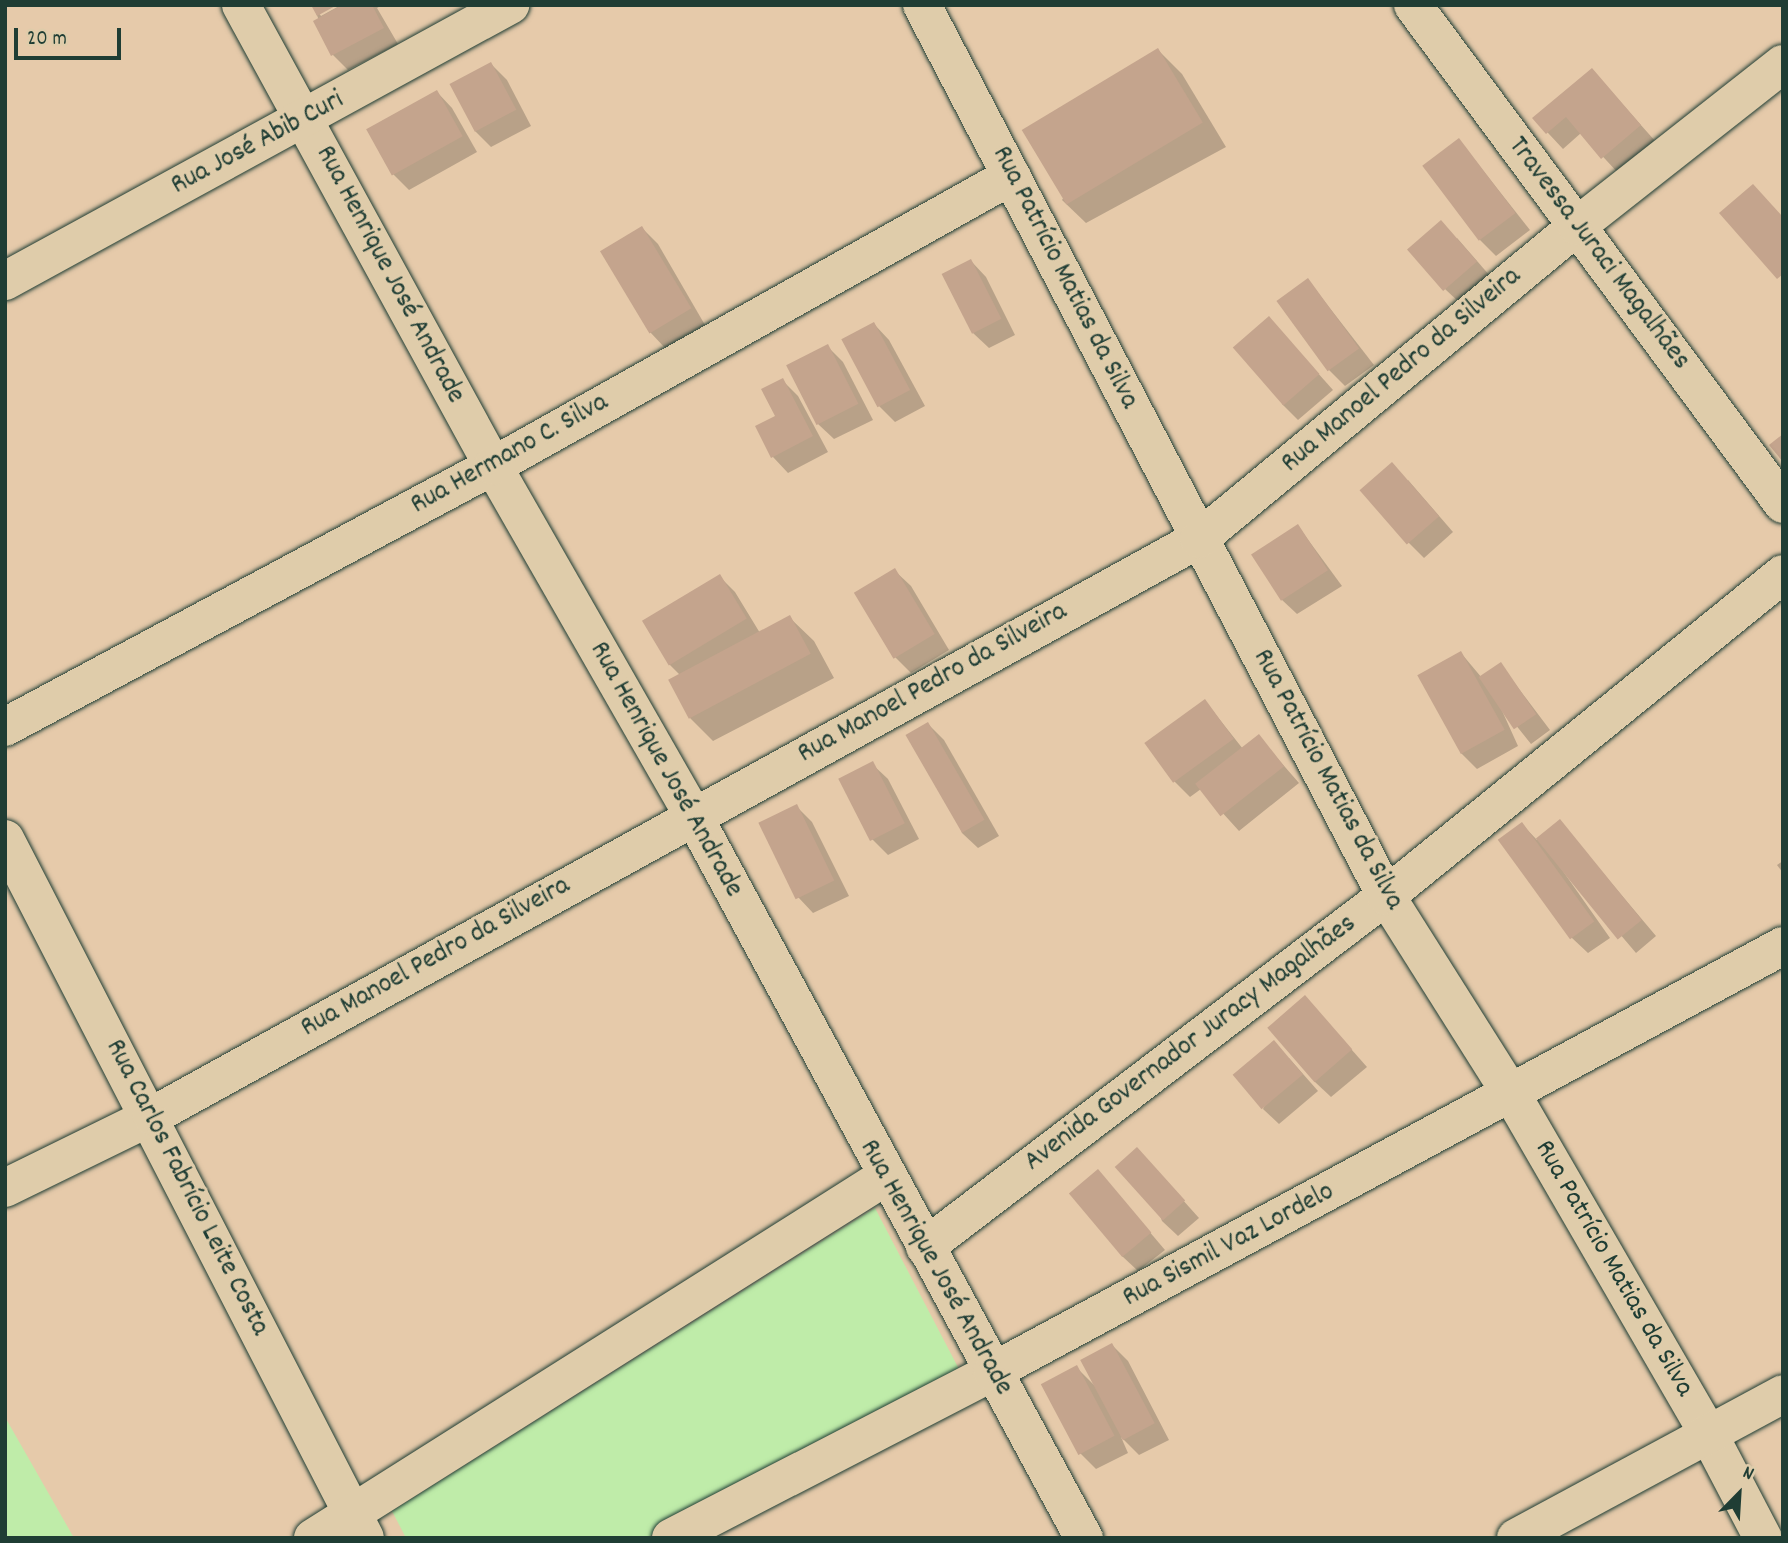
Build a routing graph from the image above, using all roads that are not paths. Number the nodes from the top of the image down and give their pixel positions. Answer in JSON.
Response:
{"nodes":[{"id":1,"x":241,"y":5,"type":"edge"},
{"id":2,"x":510,"y":5,"type":"edge"},
{"id":3,"x":922,"y":5,"type":"edge"},
{"id":4,"x":1413,"y":5,"type":"edge"},
{"id":5,"x":1783,"y":64,"type":"edge"},
{"id":6,"x":304,"y":119,"type":"junction"},
{"id":7,"x":1011,"y":176,"type":"junction"},
{"id":8,"x":1577,"y":226,"type":"junction"},
{"id":9,"x":5,"y":281,"type":"edge"},
{"id":10,"x":493,"y":466,"type":"junction"},
{"id":11,"x":1783,"y":504,"type":"edge"},
{"id":12,"x":1199,"y":539,"type":"junction"},
{"id":13,"x":1783,"y":574,"type":"edge"},
{"id":14,"x":5,"y":727,"type":"edge"},
{"id":15,"x":693,"y":815,"type":"junction"},
{"id":16,"x":5,"y":839,"type":"edge"},
{"id":17,"x":1386,"y":896,"type":"junction"},
{"id":18,"x":1783,"y":946,"type":"edge"},
{"id":19,"x":1511,"y":1095,"type":"junction"},
{"id":20,"x":152,"y":1116,"type":"junction"},
{"id":21,"x":885,"y":1177,"type":"junction"},
{"id":22,"x":5,"y":1188,"type":"edge"},
{"id":23,"x":925,"y":1247,"type":"junction"},
{"id":24,"x":992,"y":1372,"type":"junction"},
{"id":25,"x":1783,"y":1394,"type":"edge"},
{"id":26,"x":1708,"y":1433,"type":"junction"},
{"id":27,"x":358,"y":1526,"type":"edge"},
{"id":28,"x":313,"y":1538,"type":"edge"},
{"id":29,"x":671,"y":1538,"type":"edge"},
{"id":30,"x":1084,"y":1538,"type":"edge"},
{"id":31,"x":1516,"y":1538,"type":"edge"},
{"id":32,"x":1763,"y":1538,"type":"edge"}],
"edges":[{"from":1,"to":6,"type":"street","name":"Rua Henrique José Andrade"},
{"from":2,"to":6,"type":"street","name":"Rua José Abib Curi"},
{"from":3,"to":7,"type":"street","name":"Rua Patrício Matias da Silva"},
{"from":4,"to":8,"type":"street","name":"Travessa Juraci Magalhães"},
{"from":5,"to":8,"type":"street","name":"Rua Manoel Pedro da Silveira"},
{"from":6,"to":9,"type":"street","name":"Rua José Abib Curi"},
{"from":6,"to":10,"type":"street","name":"Rua Henrique José Andrade"},
{"from":7,"to":10,"type":"street","name":"Rua Hermano C. Silva"},
{"from":7,"to":12,"type":"street","name":"Rua Patrício Matias da Silva"},
{"from":8,"to":11,"type":"street","name":"Travessa Juraci Magalhães"},
{"from":8,"to":12,"type":"street","name":"Rua Manoel Pedro da Silveira"},
{"from":10,"to":14,"type":"street","name":"Rua Hermano C. Silva"},
{"from":10,"to":15,"type":"street","name":"Rua Henrique José Andrade"},
{"from":12,"to":15,"type":"street","name":"Rua Manoel Pedro da Silveira"},
{"from":12,"to":17,"type":"street","name":"Rua Patrício Matias da Silva"},
{"from":13,"to":17,"type":"street","name":"Avenida Governador Juracy Magalhães"},
{"from":15,"to":20,"type":"street","name":"Rua Manoel Pedro da Silveira"},
{"from":15,"to":21,"type":"street","name":"Rua Henrique José Andrade"},
{"from":16,"to":20,"type":"street","name":"Rua Carlos Fabrício Leite Costa"},
{"from":17,"to":19,"type":"street","name":"Rua Patrício Matias da Silva"},
{"from":17,"to":23,"type":"street","name":"Avenida Governador Juracy Magalhães"},
{"from":18,"to":19,"type":"street","name":"Rua Sismil Vaz Lordelo"},
{"from":19,"to":24,"type":"street","name":"Rua Sismil Vaz Lordelo"},
{"from":19,"to":26,"type":"street","name":"Rua Patrício Matias da Silva"},
{"from":20,"to":22,"type":"street","name":"Rua Manoel Pedro da Silveira"},
{"from":20,"to":27,"type":"street","name":"Rua Carlos Fabrício Leite Costa"},
{"from":21,"to":23,"type":"street","name":"Rua Henrique José Andrade"},
{"from":21,"to":27,"type":"street"},
{"from":23,"to":24,"type":"street","name":"Rua Henrique José Andrade"},
{"from":24,"to":29,"type":"street","name":"Rua Sismil Vaz Lordelo"},
{"from":24,"to":30,"type":"street","name":"Rua Henrique José Andrade"},
{"from":25,"to":26,"type":"street"},
{"from":26,"to":31,"type":"street"},
{"from":26,"to":32,"type":"street","name":"Rua Patrício Matias da Silva"},
{"from":27,"to":28,"type":"street"}]}
